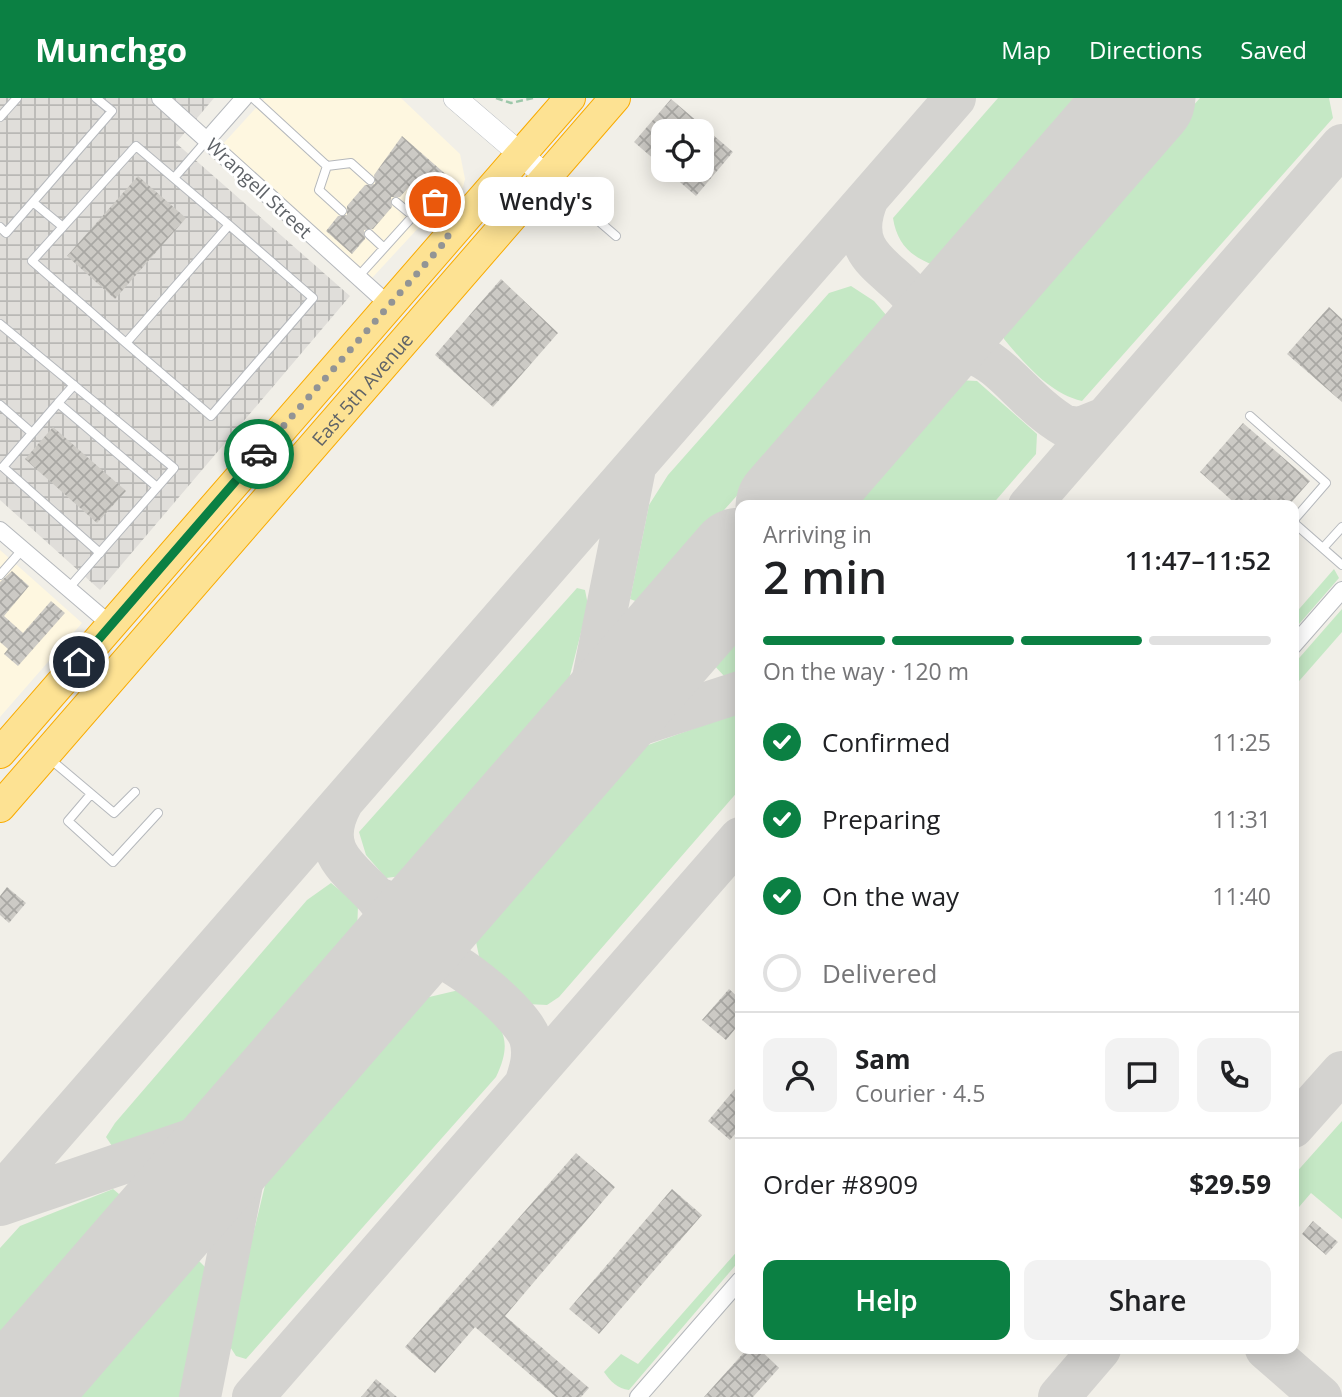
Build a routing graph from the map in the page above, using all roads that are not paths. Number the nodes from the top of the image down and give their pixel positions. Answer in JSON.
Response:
{"nodes":[{"id":1,"x":17,"y":98,"type":"edge"},
{"id":2,"x":96,"y":98,"type":"edge"},
{"id":3,"x":160,"y":98,"type":"edge"},
{"id":4,"x":244,"y":98,"type":"edge"},
{"id":5,"x":253,"y":98,"type":"edge"},
{"id":6,"x":455,"y":98,"type":"edge"},
{"id":7,"x":570,"y":98,"type":"edge"},
{"id":8,"x":615,"y":98,"type":"edge"},
{"id":9,"x":0,"y":117,"type":"edge"},
{"id":10,"x":207,"y":140,"type":"junction"},
{"id":11,"x":521,"y":155,"type":"junction"},
{"id":12,"x":327,"y":166,"type":"junction"},
{"id":13,"x":547,"y":177,"type":"junction"},
{"id":14,"x":174,"y":178,"type":"junction"},
{"id":15,"x":370,"y":180,"type":"dead end"},
{"id":16,"x":396,"y":202,"type":"dead end"},
{"id":17,"x":435,"y":202,"type":"dead end"},
{"id":18,"x":34,"y":203,"type":"junction"},
{"id":19,"x":342,"y":211,"type":"dead end"},
{"id":20,"x":413,"y":216,"type":"junction"},
{"id":21,"x":229,"y":225,"type":"junction"},
{"id":22,"x":0,"y":227,"type":"edge"},
{"id":23,"x":62,"y":227,"type":"junction"},
{"id":24,"x":442,"y":231,"type":"junction"},
{"id":25,"x":369,"y":234,"type":"dead end"},
{"id":26,"x":617,"y":236,"type":"dead end"},
{"id":27,"x":384,"y":248,"type":"junction"},
{"id":28,"x":357,"y":278,"type":"junction"},
{"id":29,"x":389,"y":305,"type":"junction"},
{"id":30,"x":0,"y":324,"type":"edge"},
{"id":31,"x":126,"y":343,"type":"junction"},
{"id":32,"x":74,"y":385,"type":"junction"},
{"id":33,"x":58,"y":403,"type":"junction"},
{"id":34,"x":0,"y":405,"type":"edge"},
{"id":35,"x":1250,"y":416,"type":"dead end"},
{"id":36,"x":32,"y":433,"type":"junction"},
{"id":37,"x":1,"y":467,"type":"edge"},
{"id":38,"x":157,"y":487,"type":"junction"},
{"id":39,"x":1299,"y":515,"type":"edge"},
{"id":40,"x":1299,"y":527,"type":"edge"},
{"id":41,"x":1342,"y":527,"type":"edge"},
{"id":42,"x":0,"y":530,"type":"edge"},
{"id":43,"x":1323,"y":548,"type":"junction"},
{"id":44,"x":22,"y":550,"type":"junction"},
{"id":45,"x":100,"y":553,"type":"junction"},
{"id":46,"x":1342,"y":565,"type":"edge"},
{"id":47,"x":0,"y":575,"type":"edge"},
{"id":48,"x":68,"y":589,"type":"junction"},
{"id":49,"x":1342,"y":590,"type":"edge"},
{"id":50,"x":111,"y":625,"type":"junction"},
{"id":51,"x":1299,"y":639,"type":"edge"},
{"id":52,"x":0,"y":753,"type":"edge"},
{"id":53,"x":45,"y":755,"type":"junction"},
{"id":54,"x":135,"y":792,"type":"dead end"},
{"id":55,"x":91,"y":794,"type":"junction"},
{"id":56,"x":0,"y":807,"type":"edge"},
{"id":57,"x":159,"y":813,"type":"dead end"},
{"id":58,"x":735,"y":1286,"type":"edge"},
{"id":59,"x":638,"y":1397,"type":"edge"}],
"edges":[{"from":1,"to":9,"type":"lane"},
{"from":2,"to":18,"type":"lane"},
{"from":3,"to":10,"type":"street","name":"Wrangell Street"},
{"from":4,"to":10,"type":"street"},
{"from":5,"to":12,"type":"lane"},
{"from":6,"to":11,"type":"street"},
{"from":7,"to":11,"type":"highway","name":"East 5th Avenue"},
{"from":8,"to":13,"type":"highway","name":"East 5th Avenue"},
{"from":10,"to":14,"type":"lane"},
{"from":10,"to":28,"type":"street","name":"Wrangell Street"},
{"from":11,"to":13,"type":"street"},
{"from":11,"to":24,"type":"highway","name":"East 5th Avenue"},
{"from":12,"to":15,"type":"lane"},
{"from":12,"to":19,"type":"lane"},
{"from":13,"to":26,"type":"lane"},
{"from":13,"to":53,"type":"highway","name":"East 5th Avenue"},
{"from":14,"to":21,"type":"lane"},
{"from":14,"to":23,"type":"lane"},
{"from":16,"to":20,"type":"lane"},
{"from":17,"to":24,"type":"lane"},
{"from":18,"to":22,"type":"lane"},
{"from":18,"to":23,"type":"lane"},
{"from":20,"to":24,"type":"lane"},
{"from":20,"to":27,"type":"lane"},
{"from":21,"to":31,"type":"lane"},
{"from":21,"to":31,"type":"lane"},
{"from":23,"to":31,"type":"lane"},
{"from":24,"to":29,"type":"highway","name":"East 5th Avenue"},
{"from":25,"to":27,"type":"lane"},
{"from":27,"to":28,"type":"lane"},
{"from":28,"to":29,"type":"street","name":"Wrangell Street"},
{"from":29,"to":50,"type":"highway","name":"East 5th Avenue"},
{"from":30,"to":32,"type":"lane"},
{"from":32,"to":33,"type":"lane"},
{"from":32,"to":38,"type":"lane"},
{"from":33,"to":36,"type":"lane"},
{"from":33,"to":38,"type":"lane"},
{"from":34,"to":36,"type":"lane"},
{"from":35,"to":39,"type":"lane"},
{"from":36,"to":37,"type":"lane"},
{"from":37,"to":45,"type":"lane"},
{"from":38,"to":45,"type":"lane"},
{"from":40,"to":43,"type":"lane"},
{"from":41,"to":43,"type":"lane"},
{"from":42,"to":44,"type":"street"},
{"from":43,"to":46,"type":"lane"},
{"from":44,"to":47,"type":"lane"},
{"from":44,"to":48,"type":"street"},
{"from":45,"to":48,"type":"lane"},
{"from":48,"to":50,"type":"street"},
{"from":49,"to":51,"type":"street"},
{"from":50,"to":52,"type":"highway","name":"East 5th Avenue"},
{"from":53,"to":55,"type":"lane"},
{"from":53,"to":56,"type":"highway","name":"East 5th Avenue"},
{"from":54,"to":55,"type":"lane"},
{"from":55,"to":57,"type":"lane"},
{"from":58,"to":59,"type":"street"}]}
